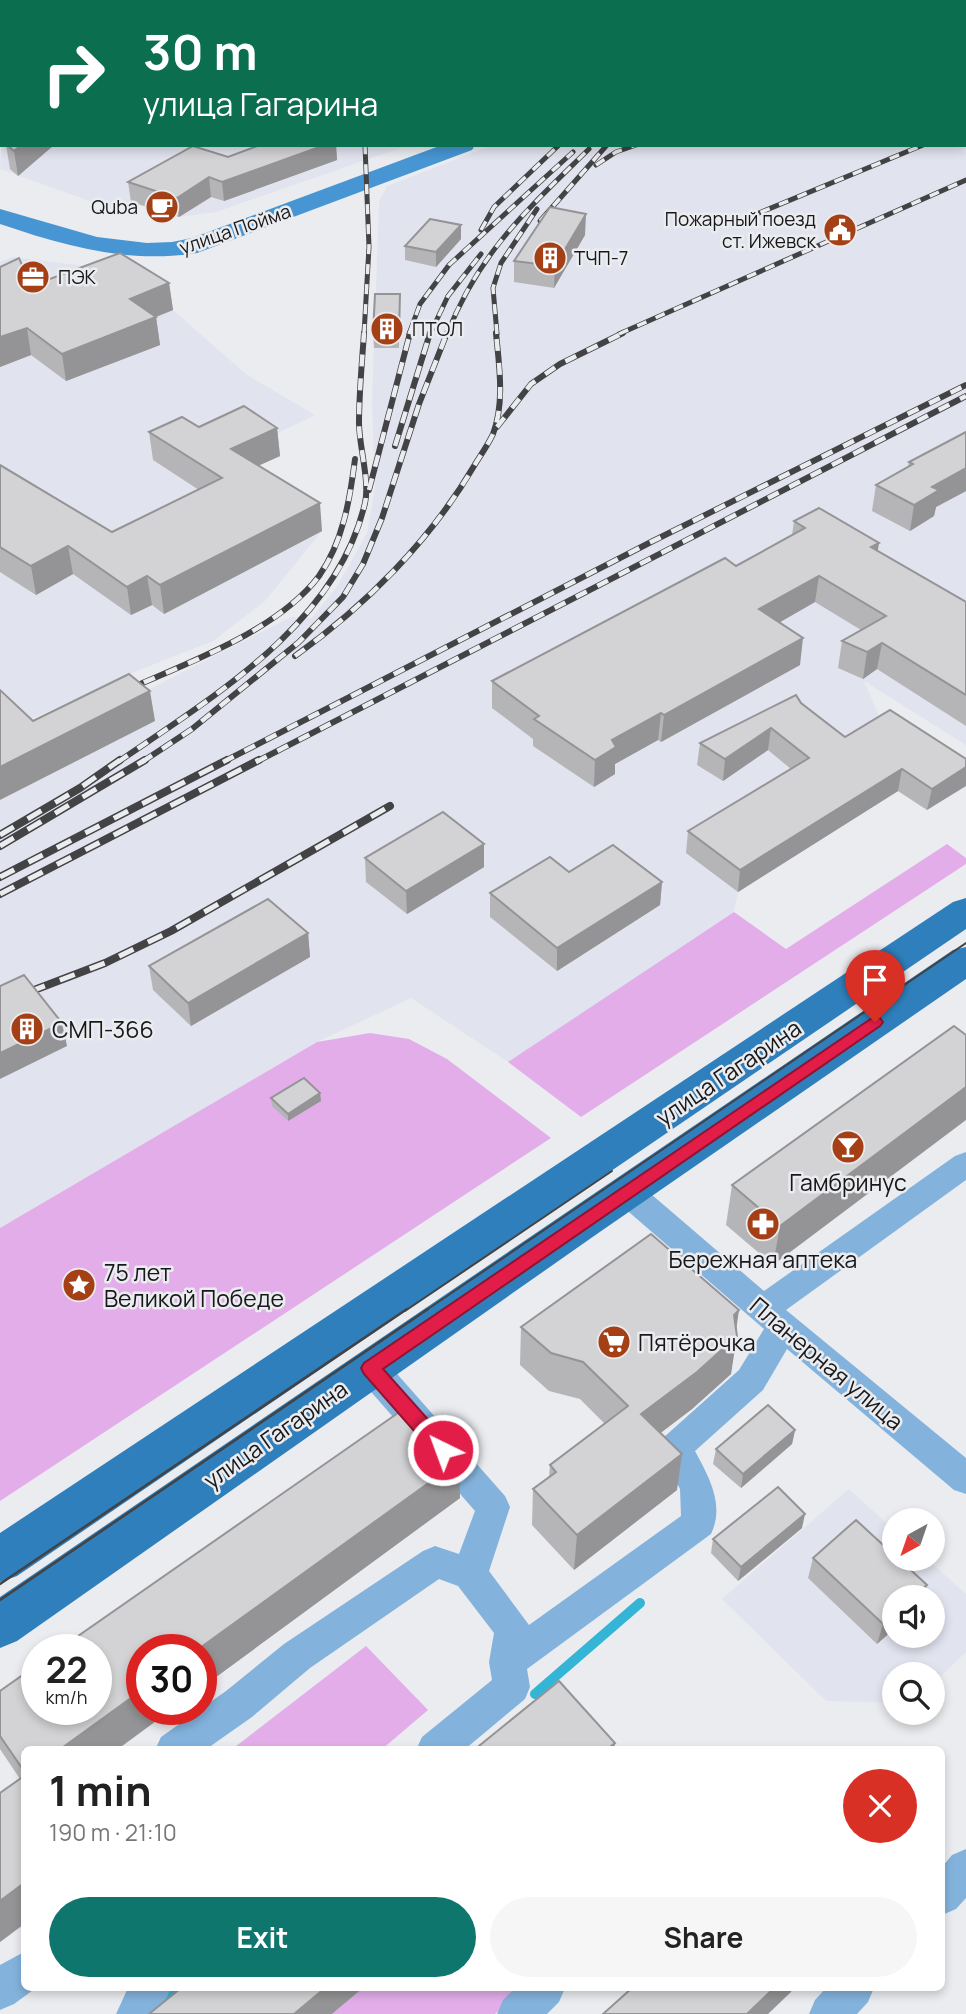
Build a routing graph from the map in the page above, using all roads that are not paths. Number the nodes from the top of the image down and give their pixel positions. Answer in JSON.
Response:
{"nodes":[{"id":1,"x":459,"y":147,"type":"edge"},
{"id":2,"x":0,"y":216,"type":"edge"},
{"id":3,"x":966,"y":911,"type":"edge"},
{"id":4,"x":966,"y":960,"type":"edge"},
{"id":5,"x":966,"y":1164,"type":"edge"},
{"id":6,"x":610,"y":1177,"type":"junction"},
{"id":7,"x":773,"y":1318,"type":"junction"},
{"id":8,"x":370,"y":1368,"type":"junction"},
{"id":9,"x":966,"y":1479,"type":"edge"},
{"id":10,"x":0,"y":1560,"type":"edge"},
{"id":11,"x":470,"y":1574,"type":"junction"},
{"id":12,"x":0,"y":1625,"type":"edge"},
{"id":13,"x":508,"y":1662,"type":"junction"},
{"id":14,"x":180,"y":1746,"type":"edge"},
{"id":15,"x":440,"y":1746,"type":"edge"},
{"id":16,"x":966,"y":1869,"type":"edge"},
{"id":17,"x":945,"y":1892,"type":"edge"},
{"id":18,"x":21,"y":1974,"type":"edge"},
{"id":19,"x":0,"y":1990,"type":"edge"},
{"id":20,"x":149,"y":1991,"type":"edge"},
{"id":21,"x":542,"y":1991,"type":"edge"},
{"id":22,"x":851,"y":1991,"type":"edge"},
{"id":23,"x":136,"y":2014,"type":"edge"},
{"id":24,"x":517,"y":2014,"type":"edge"},
{"id":25,"x":830,"y":2014,"type":"edge"}],
"edges":[{"from":1,"to":2,"type":"main road","name":"улица Пойма"},
{"from":3,"to":6,"type":"main road","name":"улица Гагарина"},
{"from":4,"to":6,"type":"main road","name":"улица Гагарина"},
{"from":5,"to":7,"type":"street"},
{"from":6,"to":7,"type":"street","name":"Планерная улица"},
{"from":6,"to":8,"type":"main road","name":"улица Гагарина"},
{"from":6,"to":10,"type":"main road","name":"улица Гагарина"},
{"from":7,"to":9,"type":"street","name":"Планерная улица"},
{"from":7,"to":13,"type":"street"},
{"from":8,"to":11,"type":"street"},
{"from":8,"to":12,"type":"main road","name":"улица Гагарина"},
{"from":11,"to":13,"type":"street"},
{"from":11,"to":14,"type":"street"},
{"from":13,"to":15,"type":"street"},
{"from":16,"to":17,"type":"street"},
{"from":18,"to":19,"type":"street"},
{"from":20,"to":23,"type":"street"},
{"from":21,"to":24,"type":"street"},
{"from":22,"to":25,"type":"street"}]}
